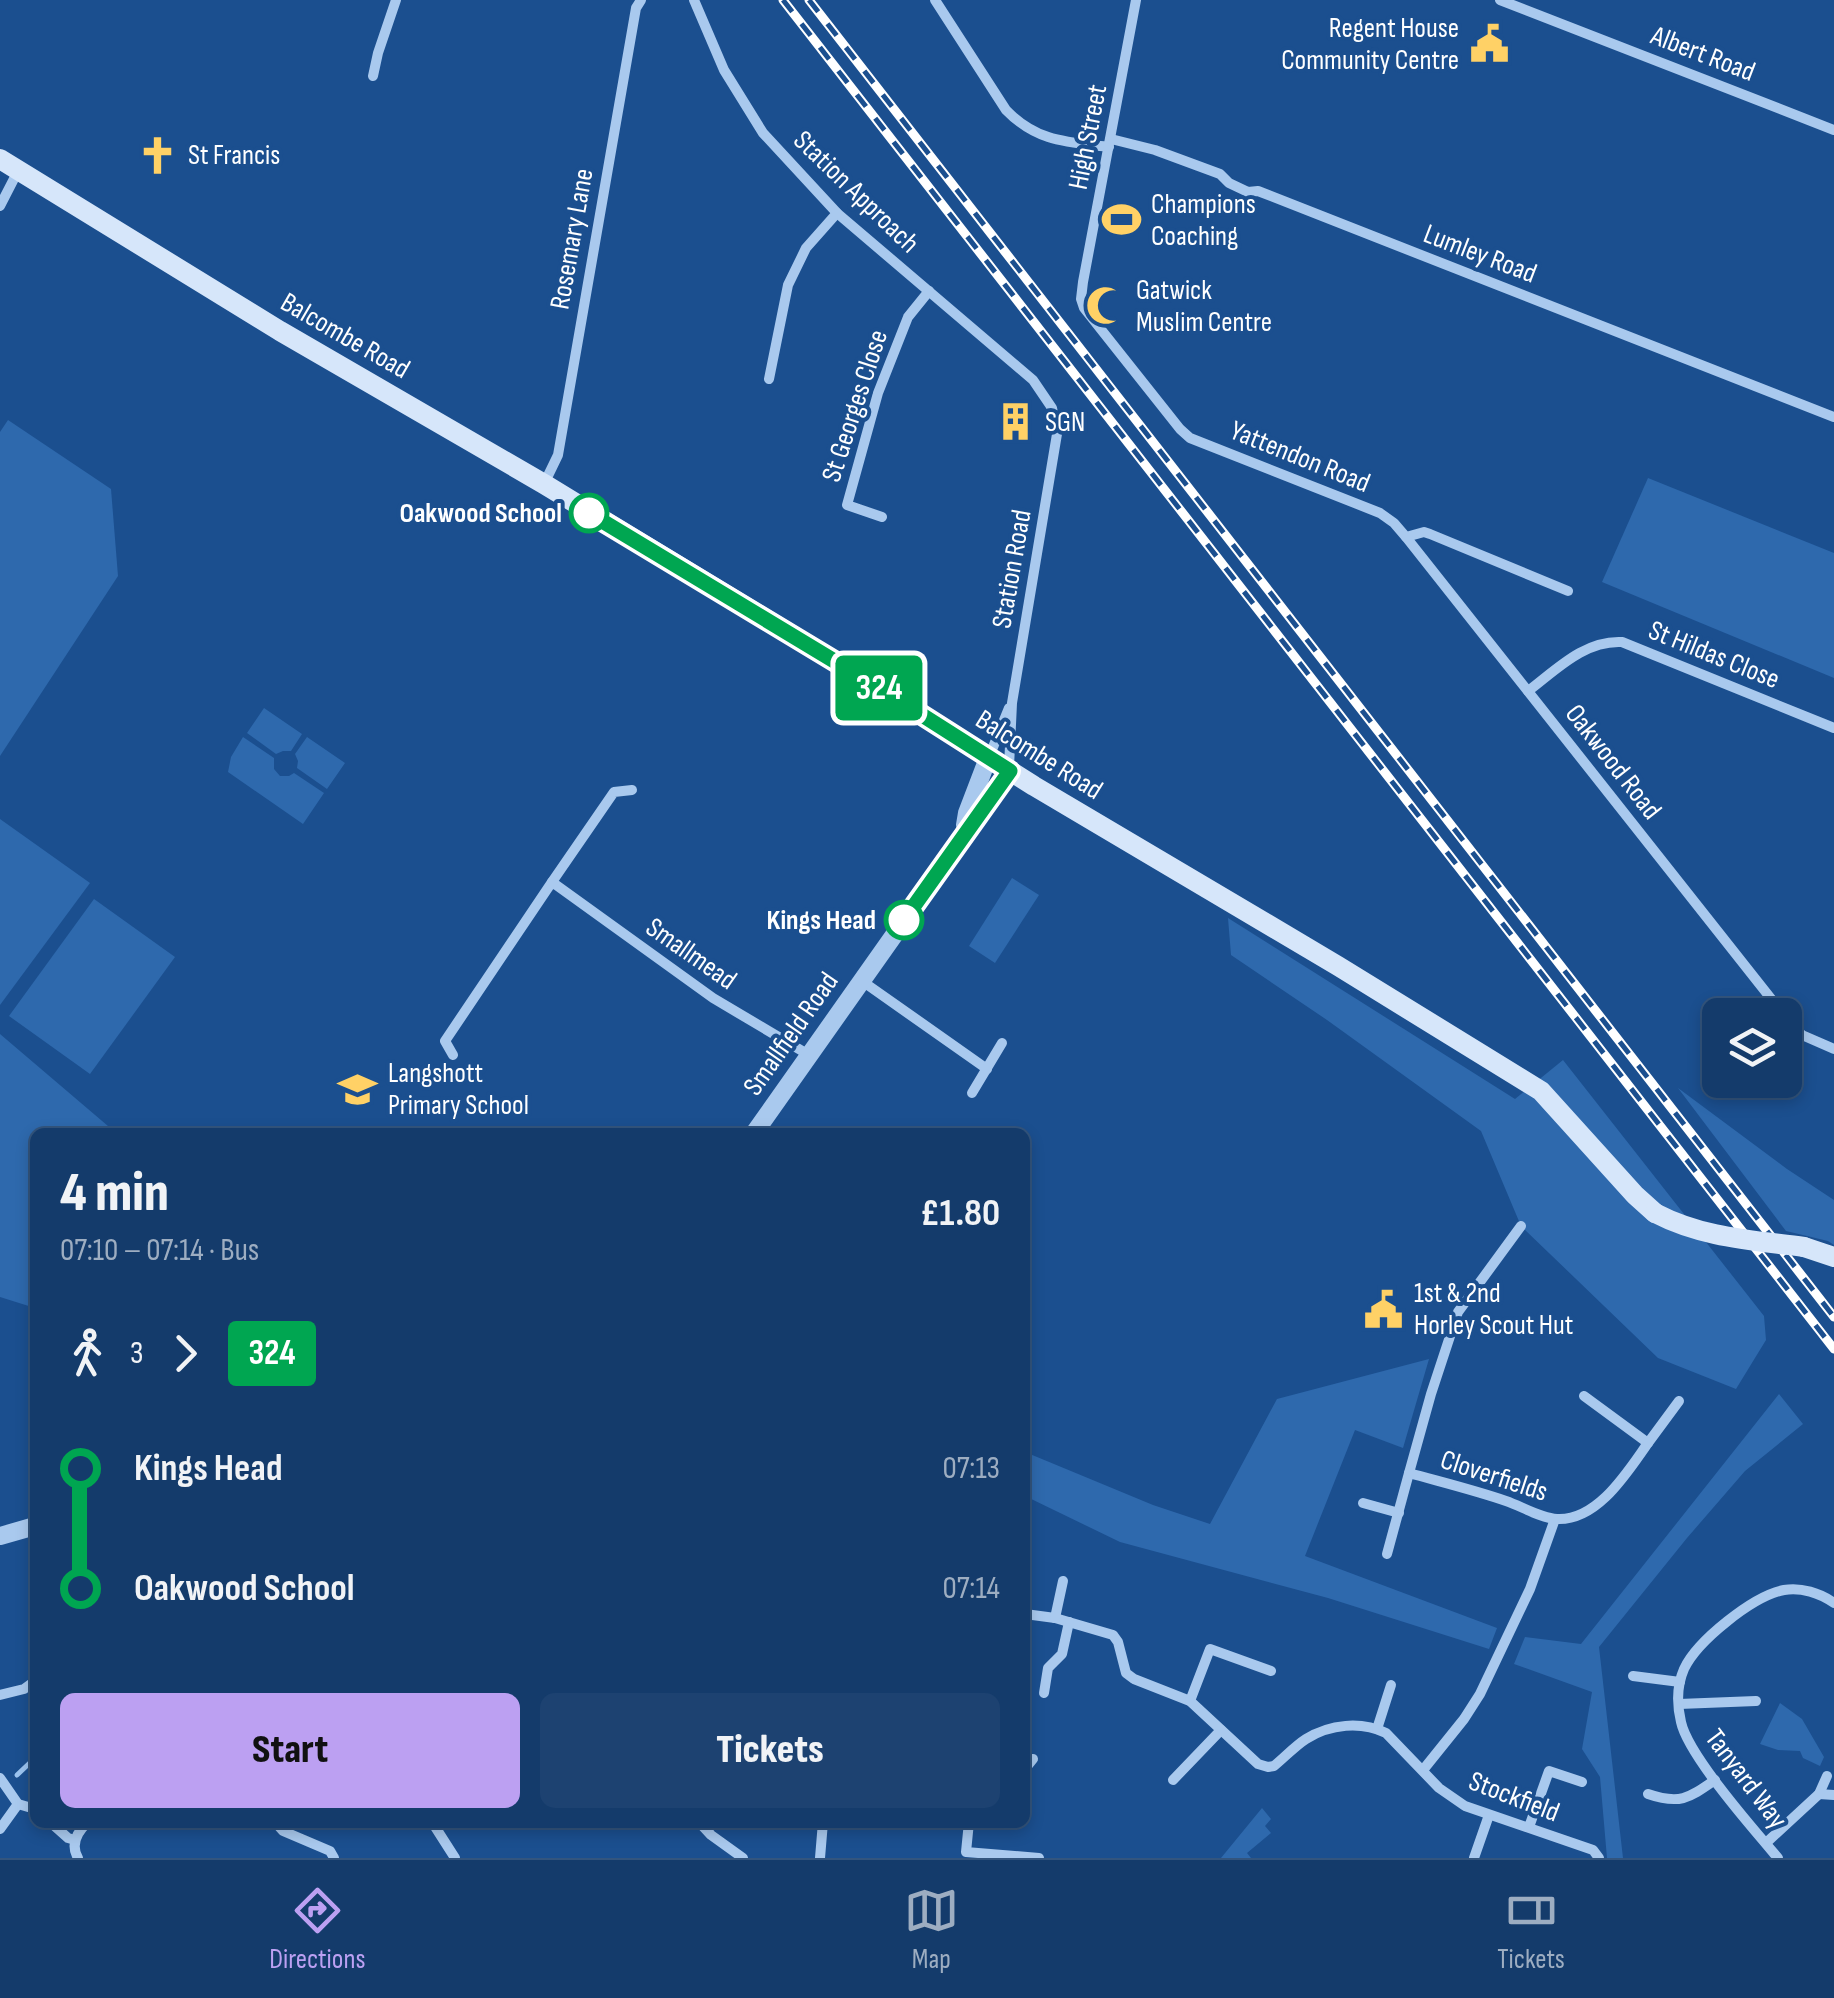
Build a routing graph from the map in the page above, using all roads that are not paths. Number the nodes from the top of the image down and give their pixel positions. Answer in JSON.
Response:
{"nodes":[{"id":1,"x":396,"y":0,"type":"edge"},
{"id":2,"x":641,"y":0,"type":"edge"},
{"id":3,"x":694,"y":0,"type":"edge"},
{"id":4,"x":936,"y":0,"type":"edge"},
{"id":5,"x":1136,"y":0,"type":"edge"},
{"id":6,"x":1500,"y":0,"type":"edge"},
{"id":7,"x":364,"y":49,"type":"dead end"},
{"id":8,"x":378,"y":52,"type":"junction"},
{"id":9,"x":373,"y":76,"type":"dead end"},
{"id":10,"x":1834,"y":130,"type":"edge"},
{"id":11,"x":1110,"y":143,"type":"junction"},
{"id":12,"x":0,"y":159,"type":"edge"},
{"id":13,"x":19,"y":170,"type":"junction"},
{"id":14,"x":0,"y":206,"type":"edge"},
{"id":15,"x":837,"y":213,"type":"junction"},
{"id":16,"x":1084,"y":282,"type":"joint"},
{"id":17,"x":929,"y":291,"type":"junction"},
{"id":18,"x":768,"y":378,"type":"dead end"},
{"id":19,"x":1032,"y":380,"type":"joint"},
{"id":20,"x":1834,"y":417,"type":"edge"},
{"id":21,"x":544,"y":484,"type":"junction"},
{"id":22,"x":882,"y":517,"type":"dead end"},
{"id":23,"x":1406,"y":536,"type":"junction"},
{"id":24,"x":1568,"y":591,"type":"dead end"},
{"id":25,"x":1528,"y":692,"type":"junction"},
{"id":26,"x":1012,"y":703,"type":"junction"},
{"id":27,"x":1834,"y":728,"type":"edge"},
{"id":28,"x":988,"y":758,"type":"junction"},
{"id":29,"x":1010,"y":771,"type":"junction"},
{"id":30,"x":632,"y":790,"type":"dead end"},
{"id":31,"x":963,"y":835,"type":"junction"},
{"id":32,"x":552,"y":882,"type":"junction"},
{"id":33,"x":862,"y":981,"type":"junction"},
{"id":34,"x":1771,"y":998,"type":"edge"},
{"id":35,"x":1802,"y":1034,"type":"edge"},
{"id":36,"x":1002,"y":1044,"type":"dead end"},
{"id":37,"x":1834,"y":1049,"type":"edge"},
{"id":38,"x":453,"y":1055,"type":"dead end"},
{"id":39,"x":809,"y":1055,"type":"junction"},
{"id":40,"x":986,"y":1068,"type":"junction"},
{"id":41,"x":972,"y":1093,"type":"dead end"},
{"id":42,"x":758,"y":1128,"type":"edge"},
{"id":43,"x":1520,"y":1226,"type":"dead end"},
{"id":44,"x":1834,"y":1257,"type":"edge"},
{"id":45,"x":1584,"y":1396,"type":"dead end"},
{"id":46,"x":1679,"y":1401,"type":"dead end"},
{"id":47,"x":1648,"y":1443,"type":"junction"},
{"id":48,"x":1409,"y":1473,"type":"junction"},
{"id":49,"x":1362,"y":1502,"type":"dead end"},
{"id":50,"x":1400,"y":1514,"type":"junction"},
{"id":51,"x":1556,"y":1519,"type":"junction"},
{"id":52,"x":30,"y":1527,"type":"edge"},
{"id":53,"x":0,"y":1536,"type":"edge"},
{"id":54,"x":1387,"y":1554,"type":"dead end"},
{"id":55,"x":1063,"y":1581,"type":"dead end"},
{"id":56,"x":1834,"y":1604,"type":"edge"},
{"id":57,"x":1030,"y":1615,"type":"edge"},
{"id":58,"x":1055,"y":1618,"type":"junction"},
{"id":59,"x":1068,"y":1622,"type":"junction"},
{"id":60,"x":1271,"y":1671,"type":"dead end"},
{"id":61,"x":1633,"y":1676,"type":"dead end"},
{"id":62,"x":1680,"y":1682,"type":"junction"},
{"id":63,"x":30,"y":1685,"type":"edge"},
{"id":64,"x":1391,"y":1685,"type":"dead end"},
{"id":65,"x":1044,"y":1693,"type":"dead end"},
{"id":66,"x":0,"y":1695,"type":"edge"},
{"id":67,"x":1190,"y":1701,"type":"junction"},
{"id":68,"x":1756,"y":1702,"type":"dead end"},
{"id":69,"x":1678,"y":1704,"type":"junction"},
{"id":70,"x":1377,"y":1729,"type":"junction"},
{"id":71,"x":1220,"y":1730,"type":"junction"},
{"id":72,"x":1423,"y":1770,"type":"junction"},
{"id":73,"x":1827,"y":1776,"type":"dead end"},
{"id":74,"x":0,"y":1778,"type":"edge"},
{"id":75,"x":1173,"y":1780,"type":"dead end"},
{"id":76,"x":1716,"y":1780,"type":"junction"},
{"id":77,"x":1582,"y":1782,"type":"dead end"},
{"id":78,"x":1648,"y":1794,"type":"dead end"},
{"id":79,"x":1819,"y":1794,"type":"junction"},
{"id":80,"x":1834,"y":1796,"type":"edge"},
{"id":81,"x":18,"y":1804,"type":"junction"},
{"id":82,"x":30,"y":1808,"type":"edge"},
{"id":83,"x":1489,"y":1815,"type":"junction"},
{"id":84,"x":1529,"y":1827,"type":"junction"},
{"id":85,"x":0,"y":1828,"type":"edge"},
{"id":86,"x":57,"y":1828,"type":"edge"},
{"id":87,"x":82,"y":1828,"type":"edge"},
{"id":88,"x":280,"y":1828,"type":"edge"},
{"id":89,"x":439,"y":1828,"type":"edge"},
{"id":90,"x":705,"y":1828,"type":"edge"},
{"id":91,"x":822,"y":1828,"type":"edge"},
{"id":92,"x":968,"y":1828,"type":"edge"},
{"id":93,"x":75,"y":1840,"type":"junction"},
{"id":94,"x":1766,"y":1843,"type":"junction"},
{"id":95,"x":1776,"y":1857,"type":"edge"},
{"id":96,"x":78,"y":1858,"type":"edge"},
{"id":97,"x":334,"y":1858,"type":"edge"},
{"id":98,"x":455,"y":1858,"type":"edge"},
{"id":99,"x":743,"y":1858,"type":"edge"},
{"id":100,"x":820,"y":1858,"type":"edge"},
{"id":101,"x":1038,"y":1858,"type":"edge"},
{"id":102,"x":1474,"y":1858,"type":"edge"},
{"id":103,"x":1599,"y":1858,"type":"edge"}],
"edges":[{"from":1,"to":8,"type":"street"},
{"from":2,"to":21,"type":"street","name":"Rosemary Lane"},
{"from":3,"to":15,"type":"street","name":"Station Approach"},
{"from":4,"to":11,"type":"street","name":"Lumley Road"},
{"from":5,"to":11,"type":"street","name":"High Street"},
{"from":6,"to":10,"type":"street","name":"Albert Road"},
{"from":7,"to":8,"type":"street"},
{"from":8,"to":9,"type":"street"},
{"from":11,"to":16,"type":"street","name":"High Street"},
{"from":11,"to":20,"type":"street","name":"Lumley Road"},
{"from":12,"to":13,"type":"main road","name":"Balcombe Road"},
{"from":13,"to":14,"type":"street"},
{"from":13,"to":21,"type":"main road","name":"Balcombe Road"},
{"from":15,"to":17,"type":"street","name":"Station Approach"},
{"from":15,"to":18,"type":"street"},
{"from":16,"to":23,"type":"street","name":"Yattendon Road"},
{"from":17,"to":19,"type":"street","name":"Station Approach"},
{"from":17,"to":22,"type":"street","name":"St Georges Close"},
{"from":19,"to":26,"type":"street","name":"Station Road"},
{"from":21,"to":28,"type":"main road","name":"Balcombe Road"},
{"from":23,"to":24,"type":"street","name":"Yattendon Road"},
{"from":23,"to":25,"type":"street","name":"Oakwood Road"},
{"from":25,"to":27,"type":"street","name":"St Hildas Close"},
{"from":25,"to":34,"type":"street","name":"Oakwood Road"},
{"from":26,"to":28,"type":"street"},
{"from":26,"to":29,"type":"street","name":"Station Road"},
{"from":28,"to":29,"type":"main road","name":"Balcombe Road"},
{"from":28,"to":31,"type":"street"},
{"from":29,"to":31,"type":"street","name":"Smallfield Road"},
{"from":29,"to":44,"type":"main road","name":"Balcombe Road","bridge":true},
{"from":30,"to":32,"type":"street"},
{"from":31,"to":33,"type":"street","name":"Smallfield Road"},
{"from":32,"to":38,"type":"street"},
{"from":32,"to":39,"type":"street","name":"Smallmead"},
{"from":33,"to":39,"type":"street","name":"Smallfield Road"},
{"from":33,"to":40,"type":"street"},
{"from":35,"to":37,"type":"street","name":"Oakwood Road"},
{"from":36,"to":40,"type":"street"},
{"from":39,"to":42,"type":"street","name":"Smallfield Road"},
{"from":40,"to":41,"type":"street"},
{"from":43,"to":48,"type":"street","name":"Cloverfields"},
{"from":45,"to":47,"type":"street"},
{"from":46,"to":47,"type":"street"},
{"from":47,"to":51,"type":"street"},
{"from":48,"to":50,"type":"street"},
{"from":48,"to":51,"type":"street","name":"Cloverfields"},
{"from":49,"to":50,"type":"street"},
{"from":50,"to":54,"type":"street"},
{"from":51,"to":72,"type":"street","name":"Cloverfields"},
{"from":52,"to":53,"type":"street"},
{"from":55,"to":58,"type":"street"},
{"from":56,"to":62,"type":"street","name":"Tanyard Way"},
{"from":57,"to":58,"type":"street"},
{"from":58,"to":59,"type":"street"},
{"from":59,"to":65,"type":"street"},
{"from":59,"to":67,"type":"street"},
{"from":60,"to":67,"type":"street"},
{"from":61,"to":62,"type":"street"},
{"from":62,"to":69,"type":"street","name":"Tanyard Way"},
{"from":63,"to":66,"type":"street"},
{"from":64,"to":70,"type":"street"},
{"from":67,"to":71,"type":"street"},
{"from":68,"to":69,"type":"street"},
{"from":69,"to":76,"type":"street","name":"Tanyard Way"},
{"from":70,"to":71,"type":"street"},
{"from":70,"to":72,"type":"street","name":"Stockfield"},
{"from":71,"to":75,"type":"street"},
{"from":72,"to":83,"type":"street","name":"Stockfield"},
{"from":73,"to":79,"type":"street"},
{"from":74,"to":81,"type":"street"},
{"from":76,"to":78,"type":"street"},
{"from":76,"to":94,"type":"street","name":"Tanyard Way"},
{"from":77,"to":84,"type":"street"},
{"from":79,"to":80,"type":"street"},
{"from":79,"to":94,"type":"street"},
{"from":81,"to":82,"type":"street"},
{"from":81,"to":85,"type":"street"},
{"from":83,"to":84,"type":"street","name":"Stockfield"},
{"from":83,"to":102,"type":"street"},
{"from":84,"to":103,"type":"street","name":"Stockfield"},
{"from":86,"to":93,"type":"street"},
{"from":87,"to":93,"type":"street"},
{"from":88,"to":97,"type":"street"},
{"from":89,"to":98,"type":"street"},
{"from":90,"to":99,"type":"street"},
{"from":91,"to":100,"type":"street"},
{"from":92,"to":101,"type":"street"},
{"from":93,"to":96,"type":"street"},
{"from":94,"to":95,"type":"street","name":"Tanyard Way"}]}
